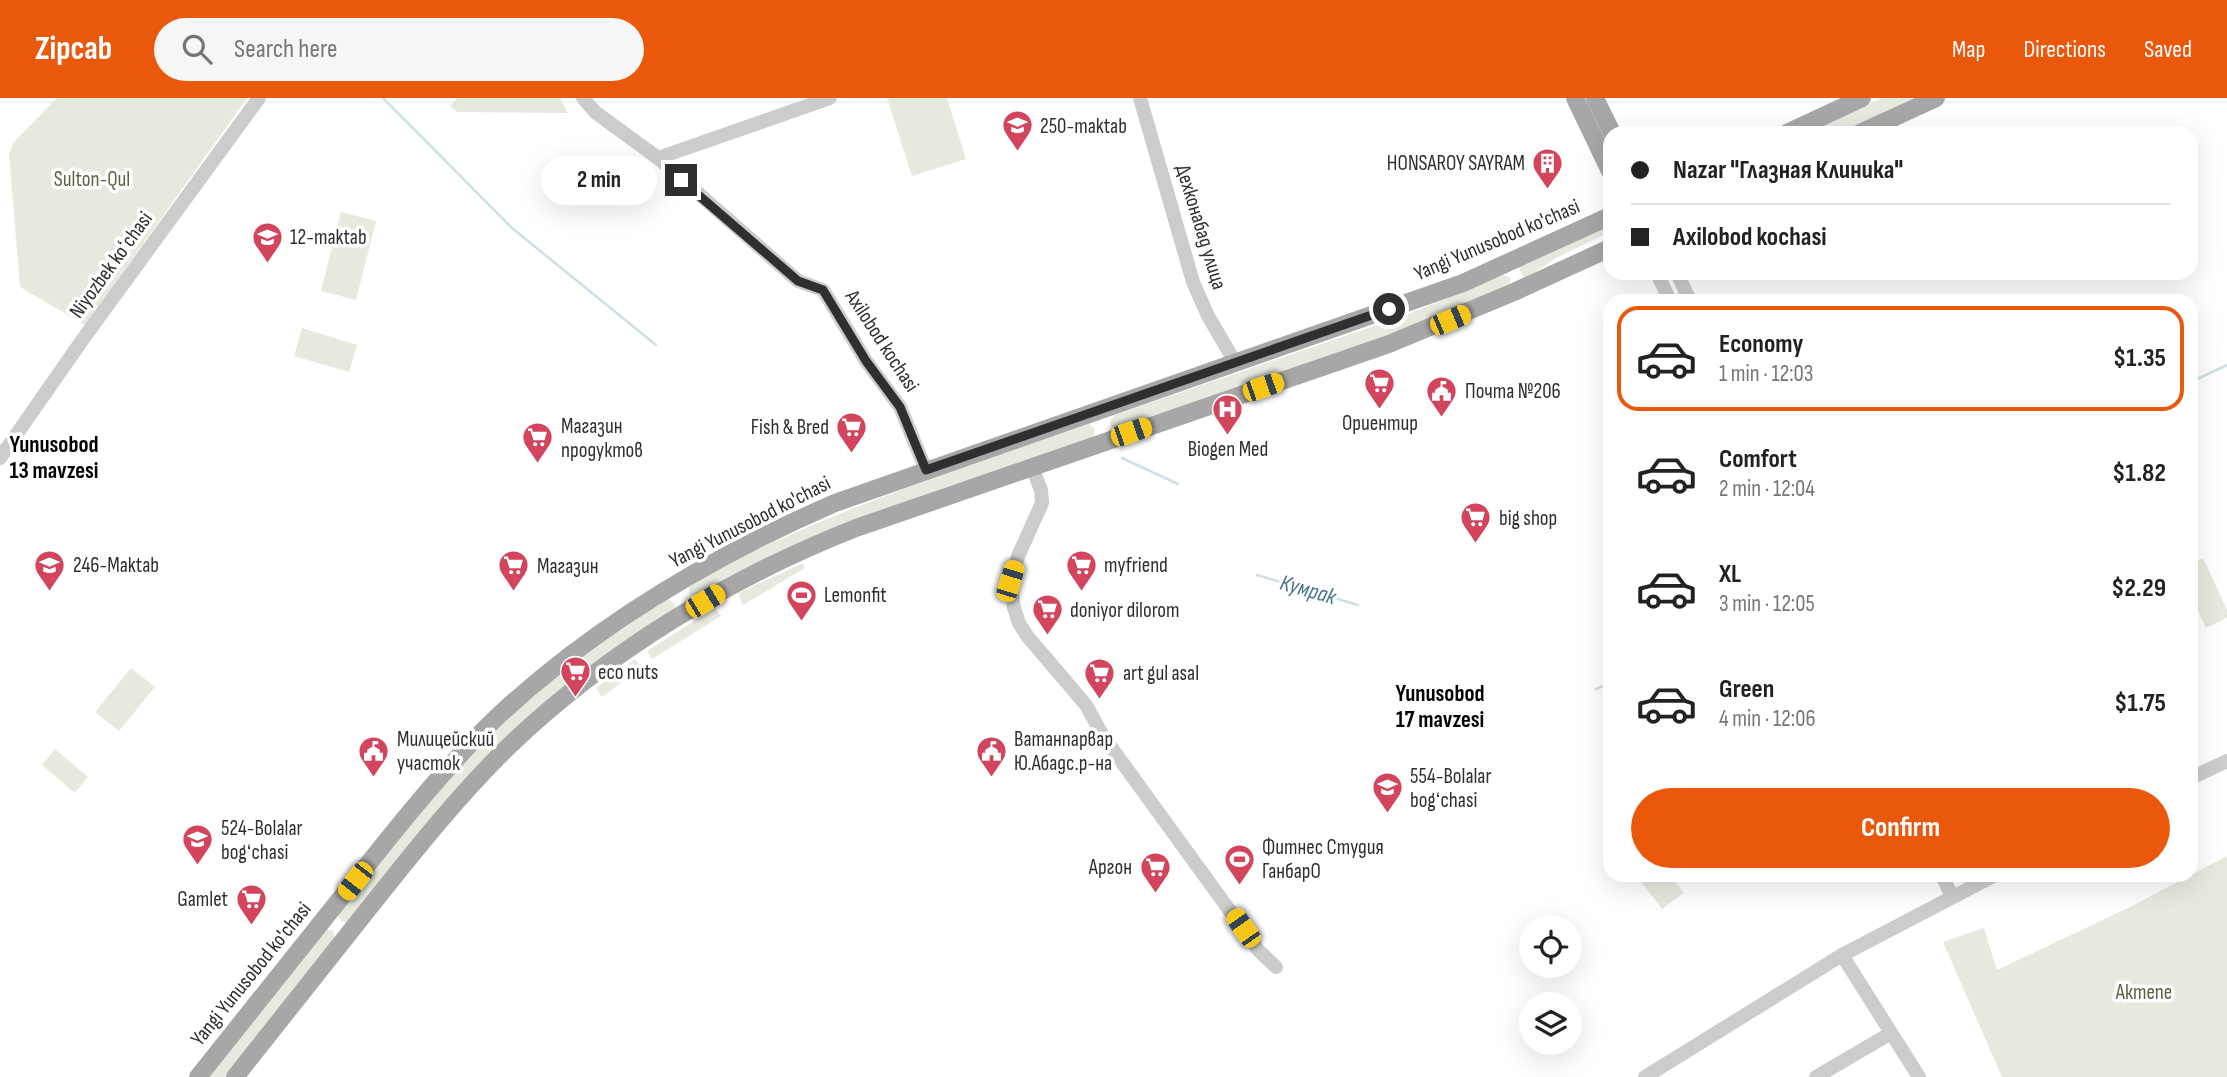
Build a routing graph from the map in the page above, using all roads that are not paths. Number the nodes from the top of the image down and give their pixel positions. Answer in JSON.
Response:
{"nodes":[{"id":1,"x":259,"y":98,"type":"edge"},
{"id":2,"x":583,"y":98,"type":"edge"},
{"id":3,"x":830,"y":98,"type":"edge"},
{"id":4,"x":1140,"y":98,"type":"edge"},
{"id":5,"x":1575,"y":98,"type":"edge"},
{"id":6,"x":1595,"y":98,"type":"edge"},
{"id":7,"x":1936,"y":98,"type":"edge"},
{"id":8,"x":1860,"y":99,"type":"edge"},
{"id":9,"x":1609,"y":126,"type":"edge"},
{"id":10,"x":1802,"y":126,"type":"edge"},
{"id":11,"x":1875,"y":126,"type":"edge"},
{"id":12,"x":1603,"y":156,"type":"edge"},
{"id":13,"x":658,"y":159,"type":"junction"},
{"id":14,"x":1603,"y":219,"type":"edge"},
{"id":15,"x":1603,"y":251,"type":"edge"},
{"id":16,"x":1504,"y":265,"type":"junction"},
{"id":17,"x":1514,"y":292,"type":"junction"},
{"id":18,"x":1236,"y":362,"type":"junction"},
{"id":19,"x":1098,"y":410,"type":"junction"},
{"id":20,"x":1108,"y":440,"type":"junction"},
{"id":21,"x":0,"y":458,"type":"edge"},
{"id":22,"x":1032,"y":467,"type":"junction"},
{"id":23,"x":926,"y":470,"type":"junction"},
{"id":24,"x":673,"y":586,"type":"junction"},
{"id":25,"x":690,"y":610,"type":"junction"},
{"id":26,"x":2227,"y":761,"type":"edge"},
{"id":27,"x":2198,"y":775,"type":"edge"},
{"id":28,"x":1945,"y":882,"type":"edge"},
{"id":29,"x":1966,"y":882,"type":"edge"},
{"id":30,"x":1952,"y":897,"type":"junction"},
{"id":31,"x":332,"y":909,"type":"junction"},
{"id":32,"x":356,"y":925,"type":"junction"},
{"id":33,"x":1842,"y":955,"type":"junction"},
{"id":34,"x":1276,"y":967,"type":"dead end"},
{"id":35,"x":1891,"y":1033,"type":"junction"},
{"id":36,"x":198,"y":1077,"type":"edge"},
{"id":37,"x":235,"y":1077,"type":"edge"},
{"id":38,"x":1645,"y":1077,"type":"edge"},
{"id":39,"x":1816,"y":1077,"type":"edge"},
{"id":40,"x":1919,"y":1077,"type":"edge"}],
"edges":[{"from":1,"to":21,"type":"street","name":"Niyozbek koʻchasi"},
{"from":2,"to":13,"type":"street","name":"Axilobod kochasi"},
{"from":3,"to":13,"type":"street"},
{"from":4,"to":18,"type":"street","name":"Дехконабад улица"},
{"from":5,"to":12,"type":"main road"},
{"from":6,"to":9,"type":"main road"},
{"from":7,"to":11,"type":"main road"},
{"from":8,"to":10,"type":"main road"},
{"from":13,"to":23,"type":"street","name":"Axilobod kochasi"},
{"from":14,"to":16,"type":"main road","name":"Yangi Yunusobod ko'chasi"},
{"from":15,"to":17,"type":"main road"},
{"from":16,"to":17,"type":"main road"},
{"from":16,"to":18,"type":"main road","name":"Yangi Yunusobod ko'chasi"},
{"from":17,"to":20,"type":"main road"},
{"from":18,"to":19,"type":"main road","name":"Yangi Yunusobod ko'chasi"},
{"from":19,"to":20,"type":"main road"},
{"from":19,"to":23,"type":"main road","name":"Yangi Yunusobod ko'chasi"},
{"from":20,"to":22,"type":"main road"},
{"from":22,"to":25,"type":"main road"},
{"from":22,"to":34,"type":"street"},
{"from":23,"to":24,"type":"main road","name":"Yangi Yunusobod ko'chasi"},
{"from":24,"to":25,"type":"main road"},
{"from":24,"to":31,"type":"main road","name":"Yangi Yunusobod ko'chasi"},
{"from":25,"to":32,"type":"main road"},
{"from":26,"to":27,"type":"street"},
{"from":28,"to":30,"type":"street"},
{"from":29,"to":30,"type":"street"},
{"from":30,"to":33,"type":"street"},
{"from":31,"to":32,"type":"main road"},
{"from":31,"to":36,"type":"main road","name":"Yangi Yunusobod ko'chasi"},
{"from":32,"to":37,"type":"main road"},
{"from":33,"to":35,"type":"street"},
{"from":33,"to":38,"type":"street"},
{"from":35,"to":39,"type":"street"},
{"from":35,"to":40,"type":"street"}]}
